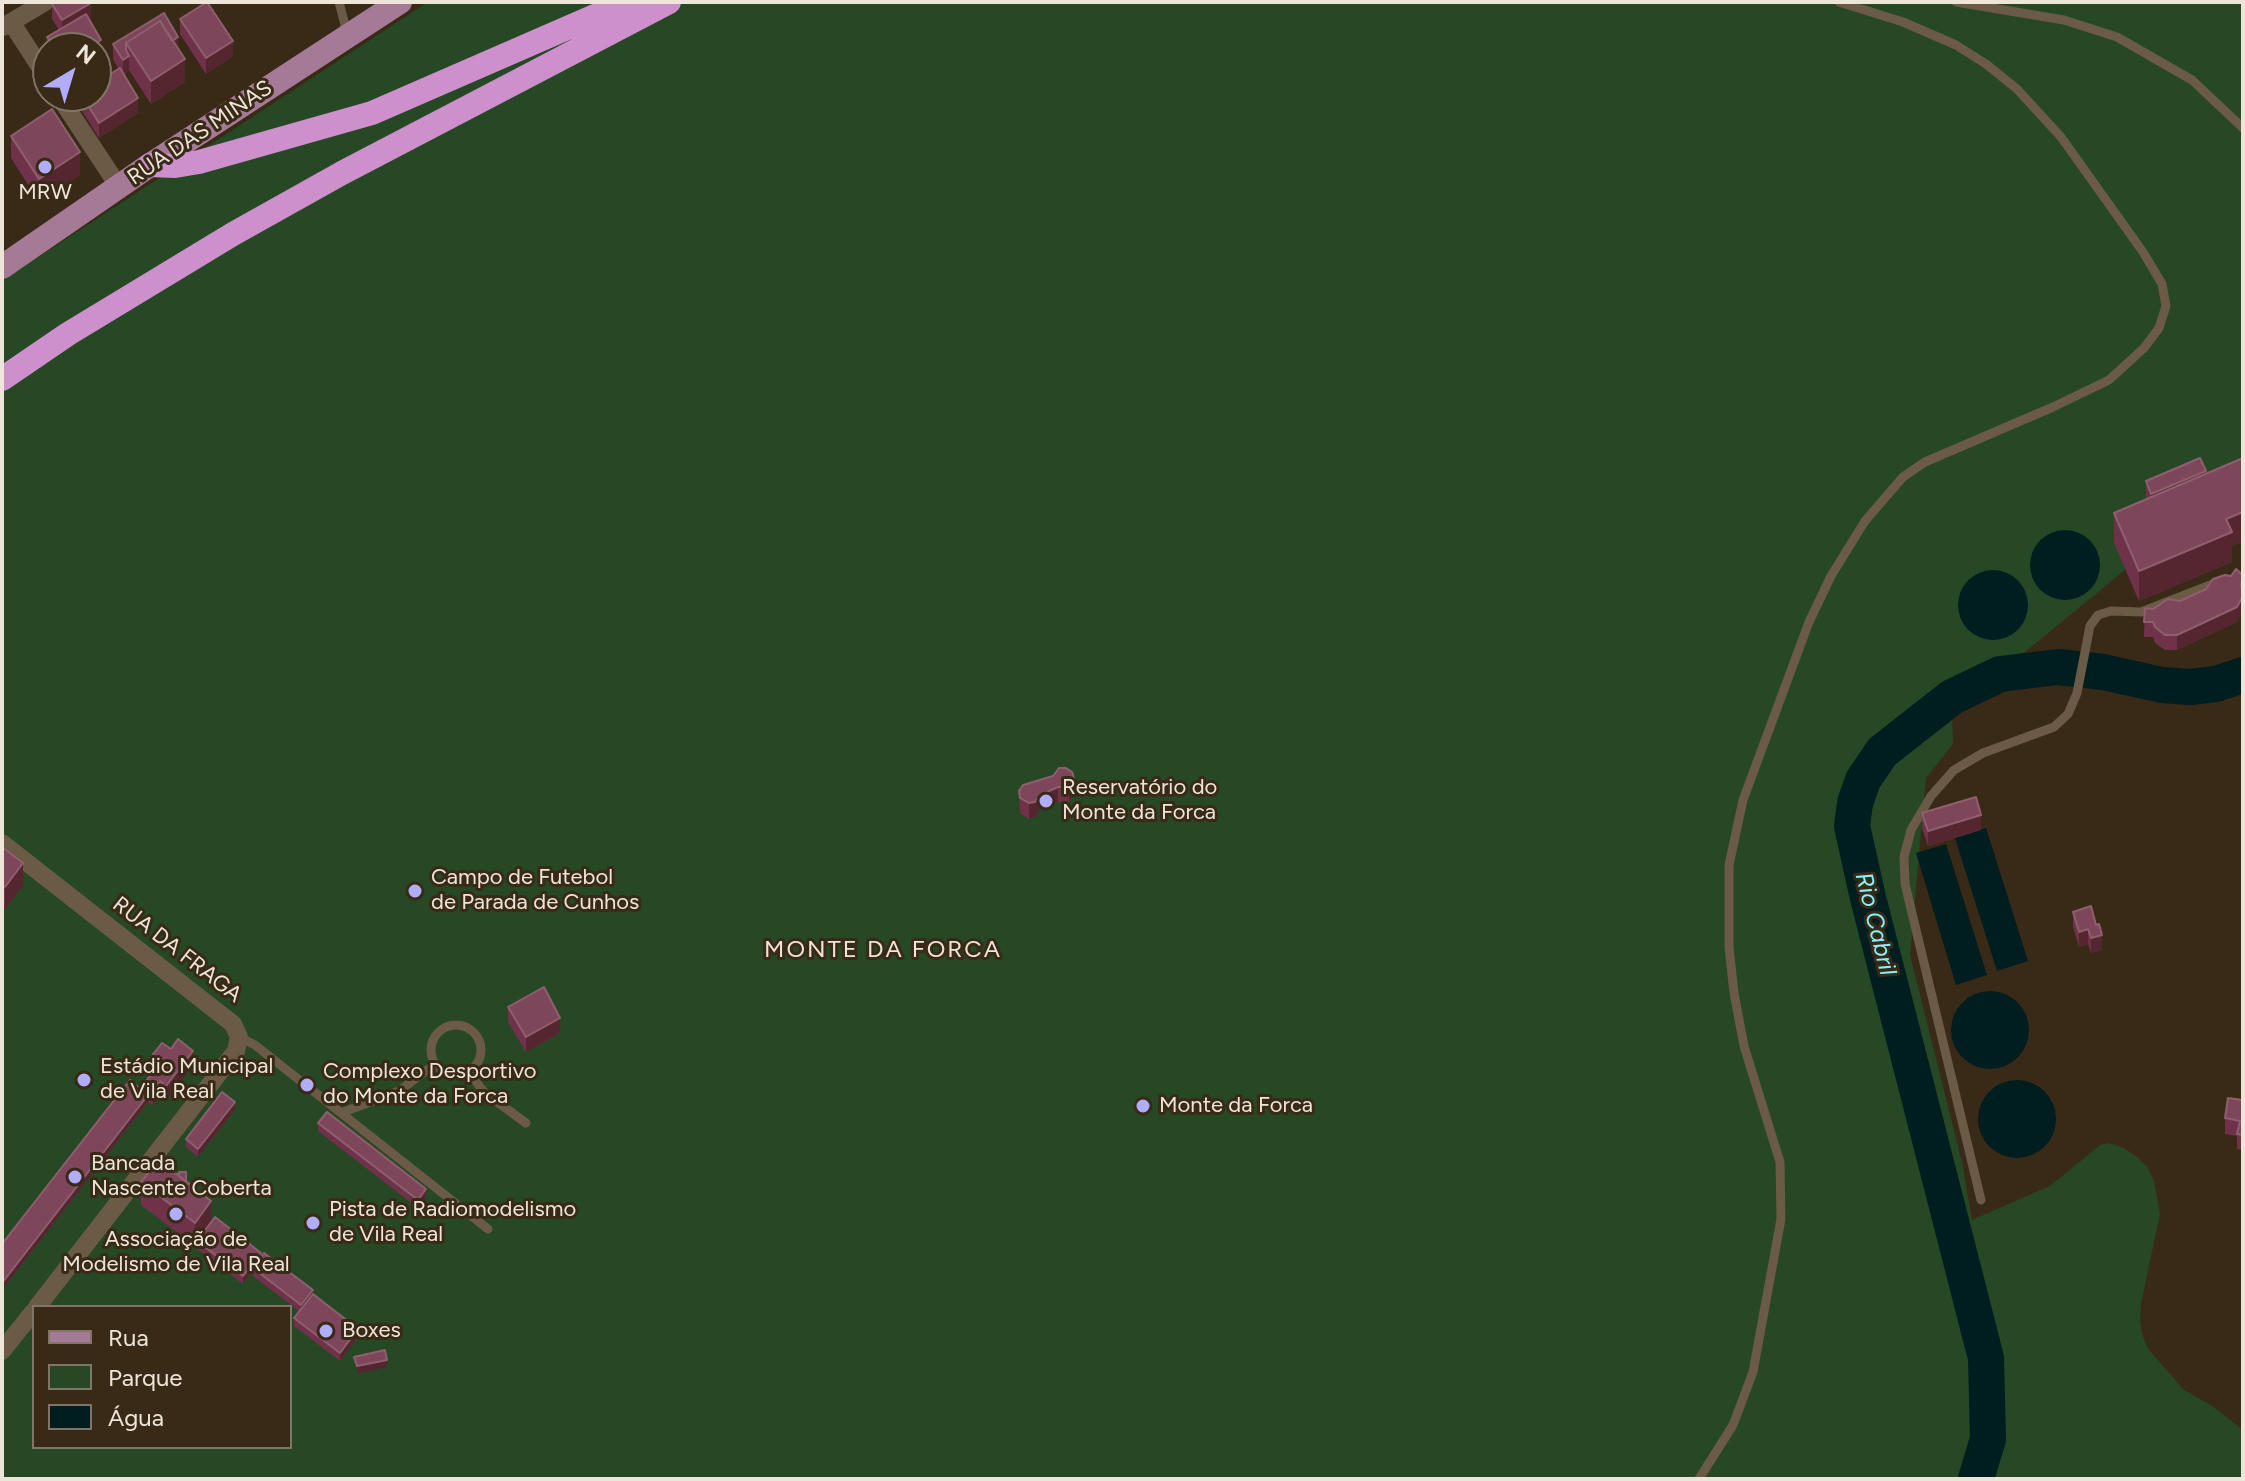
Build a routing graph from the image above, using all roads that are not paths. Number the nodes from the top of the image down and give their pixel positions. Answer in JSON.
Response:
{"nodes":[{"id":1,"x":45,"y":2,"type":"edge"},
{"id":2,"x":339,"y":2,"type":"edge"},
{"id":3,"x":400,"y":2,"type":"edge"},
{"id":4,"x":627,"y":2,"type":"edge"},
{"id":5,"x":636,"y":2,"type":"edge"},
{"id":6,"x":669,"y":2,"type":"edge"},
{"id":7,"x":1839,"y":2,"type":"edge"},
{"id":8,"x":1956,"y":2,"type":"edge"},
{"id":9,"x":6,"y":25,"type":"edge"},
{"id":10,"x":348,"y":36,"type":"junction"},
{"id":11,"x":32,"y":58,"type":"edge"},
{"id":12,"x":70,"y":112,"type":"edge"},
{"id":13,"x":2243,"y":128,"type":"edge"},
{"id":14,"x":150,"y":165,"type":"junction"},
{"id":15,"x":119,"y":187,"type":"junction"},
{"id":16,"x":2,"y":267,"type":"edge"},
{"id":17,"x":2,"y":360,"type":"edge"},
{"id":18,"x":2,"y":379,"type":"edge"},
{"id":19,"x":2229,"y":577,"type":"edge"},
{"id":20,"x":2,"y":843,"type":"edge"},
{"id":21,"x":239,"y":1037,"type":"junction"},
{"id":22,"x":435,"y":1064,"type":"junction"},
{"id":23,"x":468,"y":1072,"type":"junction"},
{"id":24,"x":341,"y":1113,"type":"junction"},
{"id":25,"x":526,"y":1123,"type":"dead end"},
{"id":26,"x":1981,"y":1200,"type":"dead end"},
{"id":27,"x":488,"y":1229,"type":"dead end"},
{"id":28,"x":38,"y":1305,"type":"edge"},
{"id":29,"x":32,"y":1313,"type":"edge"},
{"id":30,"x":2,"y":1351,"type":"edge"},
{"id":31,"x":1699,"y":1479,"type":"edge"}],
"edges":[{"from":1,"to":9,"type":"street"},
{"from":2,"to":10,"type":"lane"},
{"from":3,"to":10,"type":"main road","name":"RUA DAS MINAS"},
{"from":4,"to":14,"type":"highway"},
{"from":5,"to":17,"type":"highway"},
{"from":6,"to":18,"type":"highway"},
{"from":7,"to":31,"type":"lane"},
{"from":8,"to":13,"type":"lane"},
{"from":9,"to":11,"type":"street"},
{"from":10,"to":14,"type":"main road","name":"RUA DAS MINAS"},
{"from":12,"to":15,"type":"street"},
{"from":14,"to":15,"type":"main road","name":"RUA DAS MINAS"},
{"from":15,"to":16,"type":"main road","name":"RUA DAS MINAS"},
{"from":19,"to":26,"type":"lane"},
{"from":20,"to":21,"type":"street","name":"RUA DA FRAGA"},
{"from":21,"to":24,"type":"lane"},
{"from":21,"to":28,"type":"street","name":"RUA DA FRAGA"},
{"from":22,"to":23,"type":"lane"},
{"from":22,"to":23,"type":"lane"},
{"from":22,"to":24,"type":"lane"},
{"from":23,"to":25,"type":"lane"},
{"from":24,"to":27,"type":"lane"},
{"from":29,"to":30,"type":"street","name":"RUA DA FRAGA"}]}
